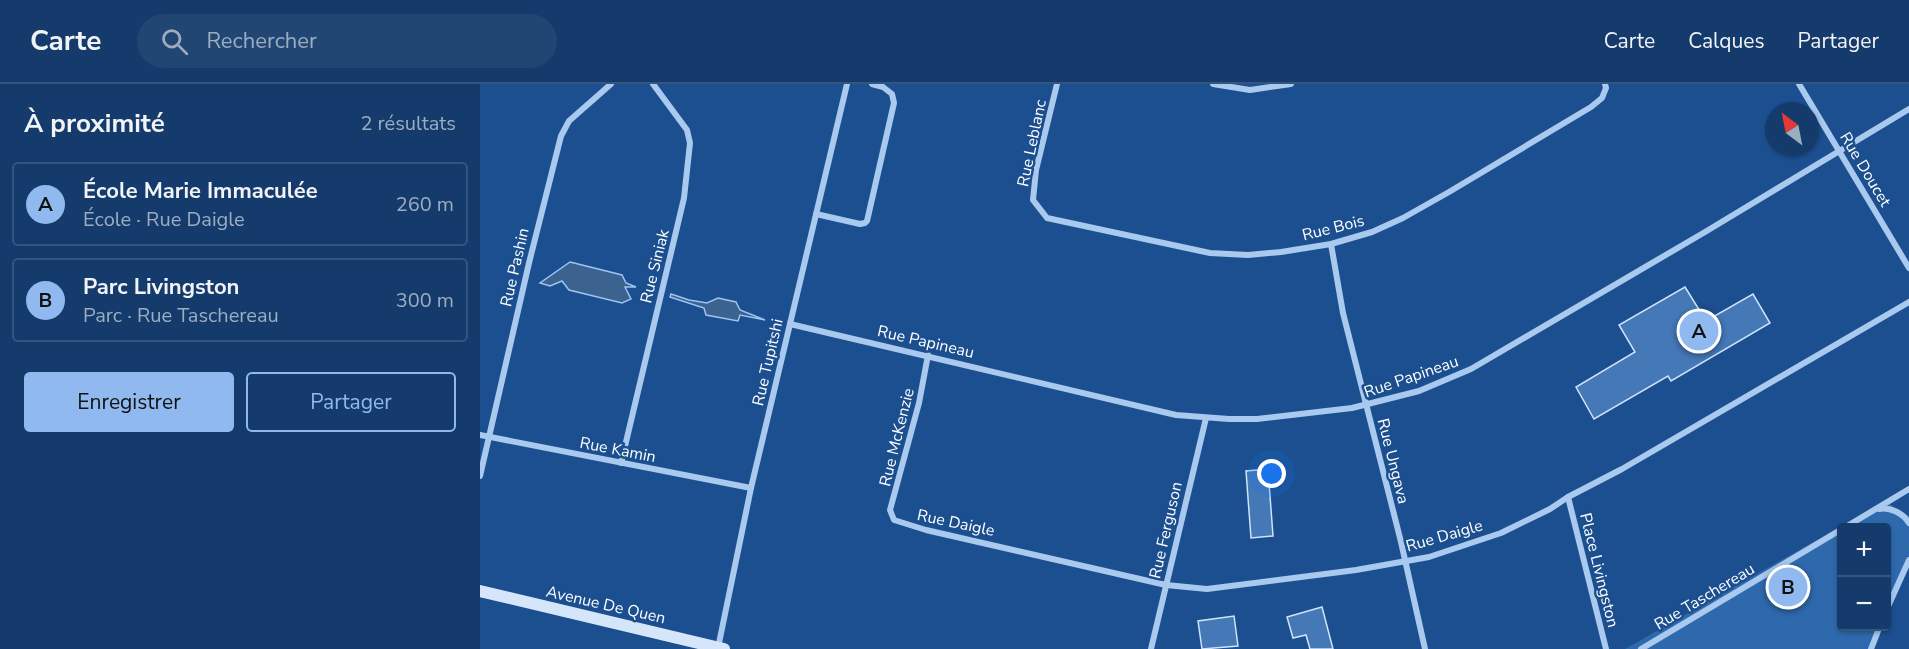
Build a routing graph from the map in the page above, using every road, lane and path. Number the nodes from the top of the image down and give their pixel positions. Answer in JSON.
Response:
{"nodes":[{"id":1,"x":611,"y":84,"type":"edge"},
{"id":2,"x":653,"y":84,"type":"edge"},
{"id":3,"x":846,"y":84,"type":"edge"},
{"id":4,"x":872,"y":84,"type":"edge"},
{"id":5,"x":1057,"y":84,"type":"edge"},
{"id":6,"x":1213,"y":84,"type":"edge"},
{"id":7,"x":1291,"y":84,"type":"edge"},
{"id":8,"x":1605,"y":84,"type":"edge"},
{"id":9,"x":1799,"y":84,"type":"edge"},
{"id":10,"x":1909,"y":109,"type":"edge"},
{"id":11,"x":1839,"y":151,"type":"junction"},
{"id":12,"x":1037,"y":207,"type":"joint"},
{"id":13,"x":816,"y":214,"type":"junction"},
{"id":14,"x":1331,"y":244,"type":"junction"},
{"id":15,"x":1909,"y":268,"type":"edge"},
{"id":16,"x":1909,"y":302,"type":"edge"},
{"id":17,"x":790,"y":324,"type":"junction"},
{"id":18,"x":928,"y":355,"type":"junction"},
{"id":19,"x":1367,"y":406,"type":"junction"},
{"id":20,"x":1206,"y":418,"type":"junction"},
{"id":21,"x":480,"y":435,"type":"edge"},
{"id":22,"x":489,"y":438,"type":"junction"},
{"id":23,"x":621,"y":463,"type":"junction"},
{"id":24,"x":480,"y":476,"type":"edge"},
{"id":25,"x":751,"y":488,"type":"junction"},
{"id":26,"x":1909,"y":489,"type":"edge"},
{"id":27,"x":1568,"y":497,"type":"junction"},
{"id":28,"x":1872,"y":511,"type":"junction"},
{"id":29,"x":898,"y":522,"type":"joint"},
{"id":30,"x":1852,"y":523,"type":"edge"},
{"id":31,"x":1909,"y":523,"type":"edge"},
{"id":32,"x":1837,"y":532,"type":"edge"},
{"id":33,"x":1405,"y":560,"type":"junction"},
{"id":34,"x":1909,"y":560,"type":"edge"},
{"id":35,"x":1166,"y":585,"type":"junction"},
{"id":36,"x":480,"y":591,"type":"edge"},
{"id":37,"x":1891,"y":602,"type":"edge"},
{"id":38,"x":1878,"y":631,"type":"edge"},
{"id":39,"x":721,"y":648,"type":"edge"},
{"id":40,"x":1151,"y":649,"type":"edge"},
{"id":41,"x":1425,"y":649,"type":"edge"},
{"id":42,"x":1606,"y":649,"type":"edge"},
{"id":43,"x":1641,"y":649,"type":"edge"},
{"id":44,"x":1871,"y":649,"type":"edge"}],
"edges":[{"from":1,"to":22,"type":"street","name":"Rue Pashin"},
{"from":2,"to":23,"type":"street","name":"Rue Siniak"},
{"from":3,"to":13,"type":"street","name":"Rue Tupitshi"},
{"from":4,"to":13,"type":"street"},
{"from":5,"to":12,"type":"street","name":"Rue Leblanc"},
{"from":6,"to":7,"type":"street"},
{"from":8,"to":14,"type":"street","name":"Rue Bois"},
{"from":9,"to":11,"type":"street","name":"Rue Doucet"},
{"from":10,"to":11,"type":"street","name":"Rue Papineau"},
{"from":11,"to":15,"type":"street","name":"Rue Doucet"},
{"from":11,"to":19,"type":"street","name":"Rue Papineau"},
{"from":12,"to":14,"type":"street","name":"Rue Bois"},
{"from":13,"to":17,"type":"street","name":"Rue Tupitshi"},
{"from":14,"to":19,"type":"street","name":"Rue Ungava"},
{"from":16,"to":27,"type":"street","name":"Rue Daigle"},
{"from":17,"to":18,"type":"street","name":"Rue Papineau"},
{"from":17,"to":25,"type":"street","name":"Rue Tupitshi"},
{"from":18,"to":20,"type":"street","name":"Rue Papineau"},
{"from":18,"to":29,"type":"street","name":"Rue McKenzie"},
{"from":19,"to":20,"type":"street","name":"Rue Papineau"},
{"from":19,"to":33,"type":"street","name":"Rue Ungava"},
{"from":20,"to":35,"type":"street","name":"Rue Ferguson"},
{"from":21,"to":22,"type":"street","name":"Rue Kamin"},
{"from":22,"to":23,"type":"street","name":"Rue Kamin"},
{"from":22,"to":24,"type":"street","name":"Rue Pashin"},
{"from":23,"to":25,"type":"street","name":"Rue Kamin"},
{"from":25,"to":39,"type":"street","name":"Rue Tupitshi"},
{"from":26,"to":28,"type":"street","name":"Rue Taschereau"},
{"from":27,"to":33,"type":"street","name":"Rue Daigle"},
{"from":27,"to":42,"type":"street","name":"Place Livingston"},
{"from":28,"to":30,"type":"street","name":"Rue Taschereau"},
{"from":28,"to":31,"type":"street"},
{"from":29,"to":35,"type":"street","name":"Rue Daigle"},
{"from":32,"to":43,"type":"street","name":"Rue Taschereau"},
{"from":33,"to":35,"type":"street","name":"Rue Daigle"},
{"from":33,"to":41,"type":"street","name":"Rue Ungava"},
{"from":34,"to":37,"type":"street"},
{"from":35,"to":40,"type":"street","name":"Rue Ferguson"},
{"from":36,"to":39,"type":"street","name":"Avenue De Quen"},
{"from":38,"to":44,"type":"street"}]}
